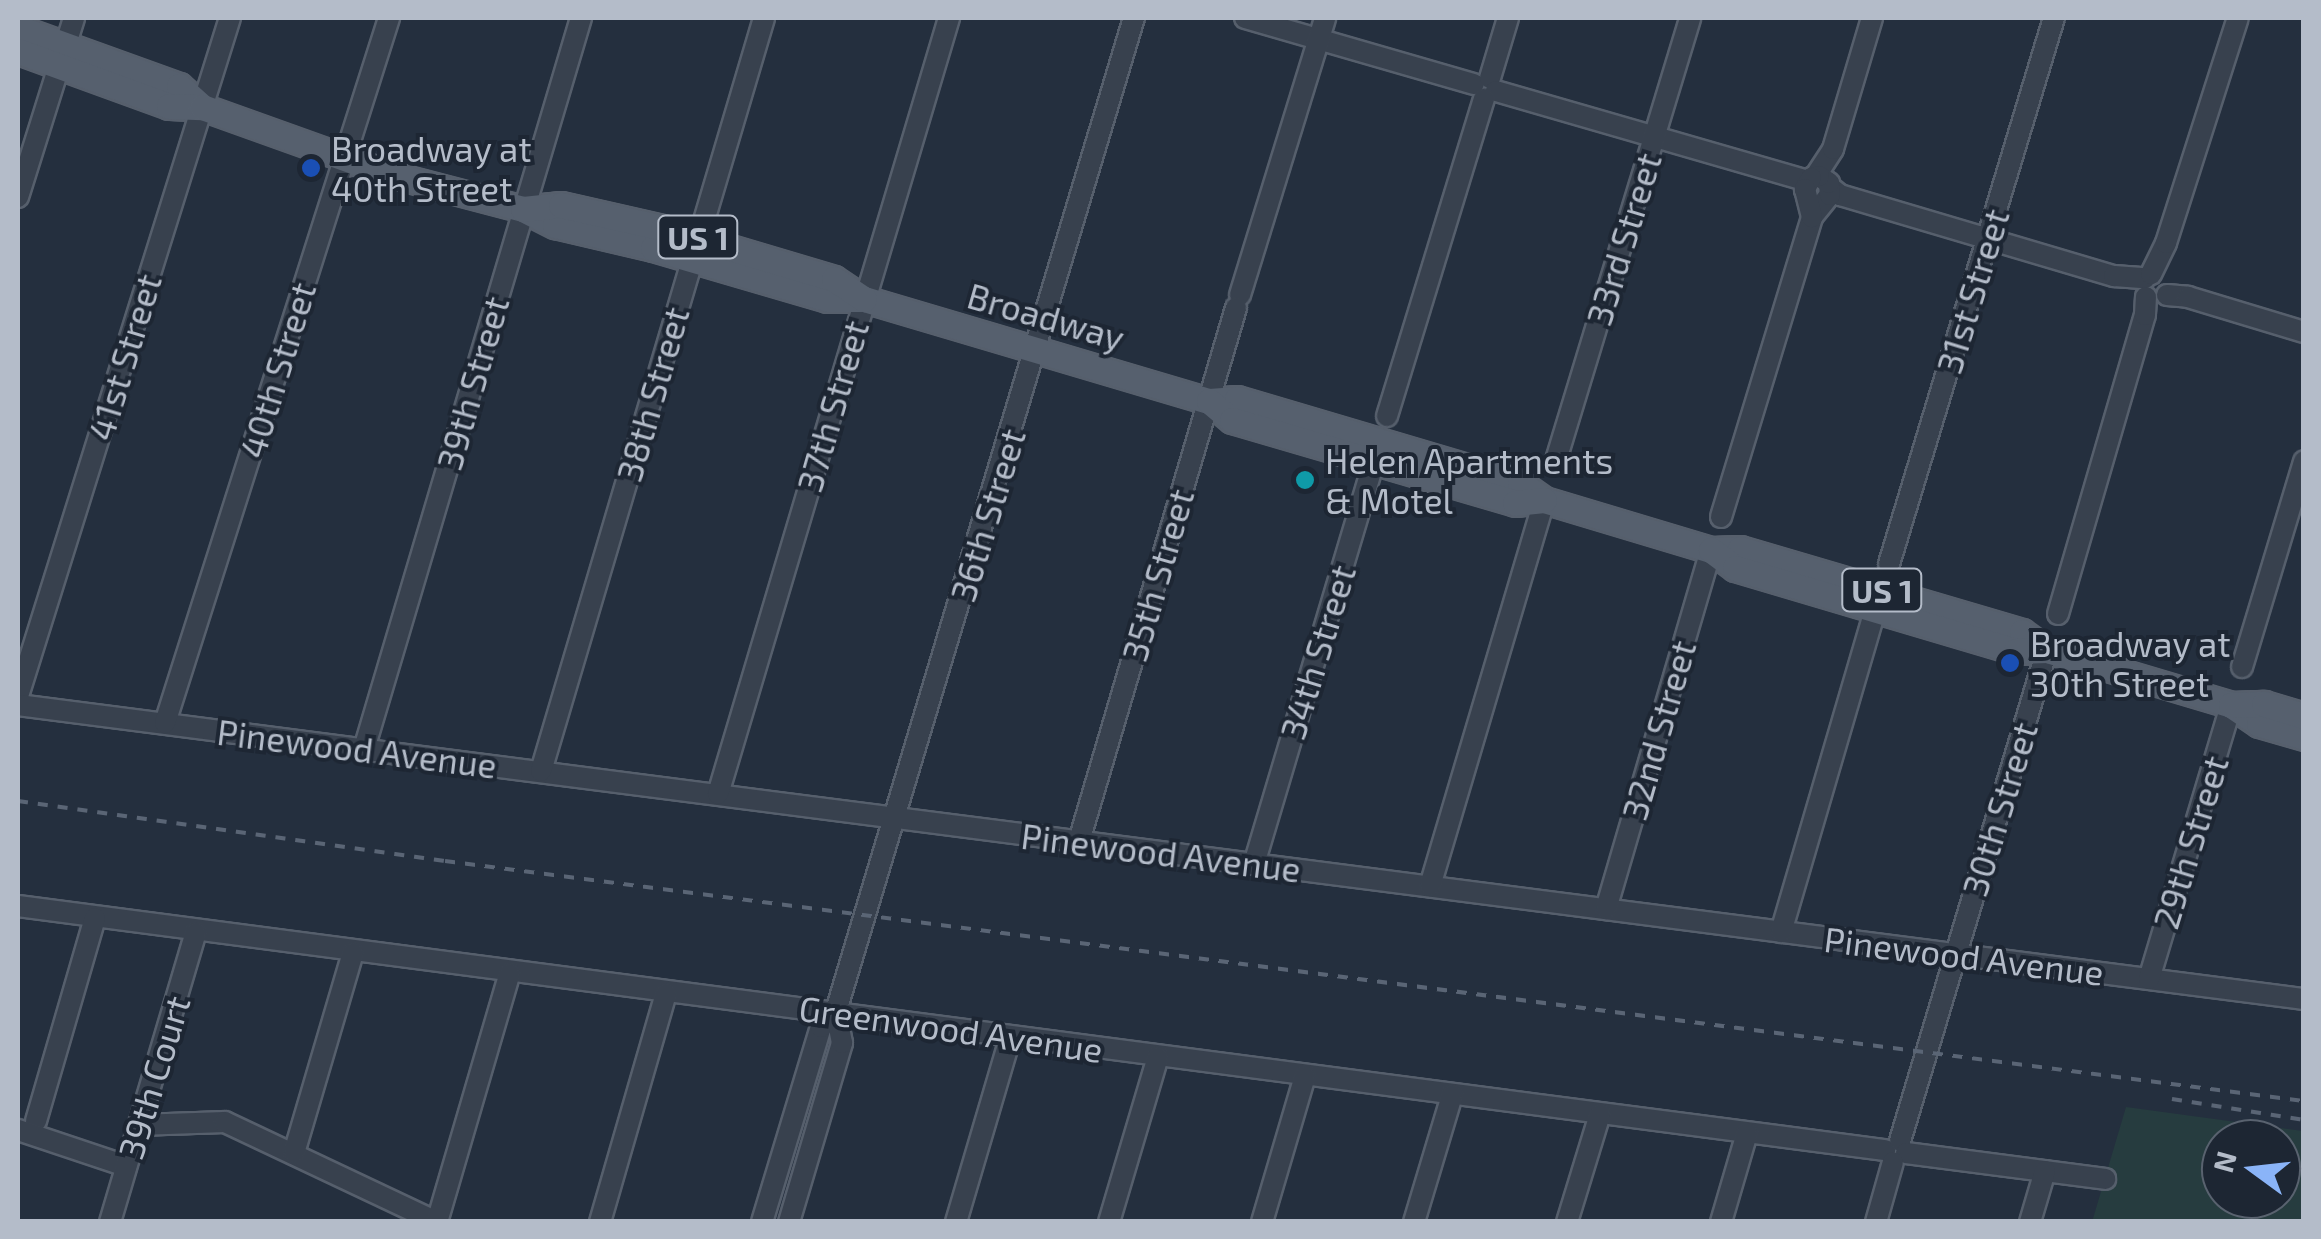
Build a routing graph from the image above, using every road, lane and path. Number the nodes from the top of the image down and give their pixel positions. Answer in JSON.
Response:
{"nodes":[{"id":1,"x":74,"y":18,"type":"edge"},
{"id":2,"x":230,"y":18,"type":"edge"},
{"id":3,"x":389,"y":18,"type":"edge"},
{"id":4,"x":581,"y":18,"type":"edge"},
{"id":5,"x":764,"y":18,"type":"edge"},
{"id":6,"x":949,"y":18,"type":"edge"},
{"id":7,"x":1134,"y":18,"type":"edge"},
{"id":8,"x":1245,"y":18,"type":"edge"},
{"id":9,"x":1325,"y":18,"type":"edge"},
{"id":10,"x":1508,"y":18,"type":"edge"},
{"id":11,"x":1690,"y":18,"type":"edge"},
{"id":12,"x":1872,"y":18,"type":"edge"},
{"id":13,"x":2054,"y":18,"type":"edge"},
{"id":14,"x":2238,"y":18,"type":"edge"},
{"id":15,"x":18,"y":28,"type":"edge"},
{"id":16,"x":1319,"y":40,"type":"junction"},
{"id":17,"x":18,"y":51,"type":"edge"},
{"id":18,"x":62,"y":56,"type":"junction"},
{"id":19,"x":1486,"y":88,"type":"junction"},
{"id":20,"x":202,"y":107,"type":"junction"},
{"id":21,"x":1654,"y":139,"type":"junction"},
{"id":22,"x":343,"y":158,"type":"junction"},
{"id":23,"x":1817,"y":188,"type":"junction"},
{"id":24,"x":18,"y":197,"type":"edge"},
{"id":25,"x":523,"y":209,"type":"junction"},
{"id":26,"x":1988,"y":238,"type":"junction"},
{"id":27,"x":695,"y":248,"type":"junction"},
{"id":28,"x":2158,"y":291,"type":"junction"},
{"id":29,"x":864,"y":299,"type":"junction"},
{"id":30,"x":2304,"y":332,"type":"edge"},
{"id":31,"x":1036,"y":349,"type":"junction"},
{"id":32,"x":1208,"y":401,"type":"junction"},
{"id":33,"x":1380,"y":439,"type":"junction"},
{"id":34,"x":1556,"y":460,"type":"dead end"},
{"id":35,"x":2304,"y":461,"type":"edge"},
{"id":36,"x":1544,"y":500,"type":"junction"},
{"id":37,"x":1721,"y":518,"type":"dead end"},
{"id":38,"x":1711,"y":550,"type":"junction"},
{"id":39,"x":1890,"y":564,"type":"dead end"},
{"id":40,"x":1878,"y":600,"type":"junction"},
{"id":41,"x":2058,"y":614,"type":"dead end"},
{"id":42,"x":2047,"y":650,"type":"junction"},
{"id":43,"x":2242,"y":667,"type":"dead end"},
{"id":44,"x":18,"y":696,"type":"edge"},
{"id":45,"x":18,"y":705,"type":"edge"},
{"id":46,"x":2231,"y":705,"type":"junction"},
{"id":47,"x":2304,"y":716,"type":"edge"},
{"id":48,"x":166,"y":723,"type":"junction"},
{"id":49,"x":2304,"y":737,"type":"edge"},
{"id":50,"x":364,"y":748,"type":"junction"},
{"id":51,"x":541,"y":771,"type":"junction"},
{"id":52,"x":718,"y":794,"type":"junction"},
{"id":53,"x":895,"y":817,"type":"junction"},
{"id":54,"x":1079,"y":841,"type":"junction"},
{"id":55,"x":1254,"y":864,"type":"junction"},
{"id":56,"x":1430,"y":886,"type":"junction"},
{"id":57,"x":18,"y":906,"type":"edge"},
{"id":58,"x":1606,"y":909,"type":"junction"},
{"id":59,"x":96,"y":918,"type":"junction"},
{"id":60,"x":196,"y":932,"type":"junction"},
{"id":61,"x":1781,"y":932,"type":"junction"},
{"id":62,"x":353,"y":953,"type":"junction"},
{"id":63,"x":1954,"y":954,"type":"junction"},
{"id":64,"x":510,"y":973,"type":"junction"},
{"id":65,"x":2148,"y":979,"type":"junction"},
{"id":66,"x":666,"y":993,"type":"junction"},
{"id":67,"x":2304,"y":999,"type":"edge"},
{"id":68,"x":836,"y":1011,"type":"junction"},
{"id":69,"x":1010,"y":1038,"type":"junction"},
{"id":70,"x":1158,"y":1056,"type":"junction"},
{"id":71,"x":1305,"y":1076,"type":"junction"},
{"id":72,"x":1452,"y":1094,"type":"junction"},
{"id":73,"x":1600,"y":1114,"type":"junction"},
{"id":74,"x":138,"y":1125,"type":"junction"},
{"id":75,"x":27,"y":1126,"type":"edge"},
{"id":76,"x":1748,"y":1132,"type":"junction"},
{"id":77,"x":1896,"y":1151,"type":"junction"},
{"id":78,"x":294,"y":1153,"type":"junction"},
{"id":79,"x":126,"y":1166,"type":"junction"},
{"id":80,"x":2045,"y":1171,"type":"junction"},
{"id":81,"x":2105,"y":1179,"type":"dead end"},
{"id":82,"x":110,"y":1222,"type":"edge"},
{"id":83,"x":437,"y":1222,"type":"edge"},
{"id":84,"x":600,"y":1222,"type":"edge"},
{"id":85,"x":762,"y":1222,"type":"edge"},
{"id":86,"x":788,"y":1222,"type":"edge"},
{"id":87,"x":956,"y":1222,"type":"edge"},
{"id":88,"x":1110,"y":1222,"type":"edge"},
{"id":89,"x":1262,"y":1222,"type":"edge"},
{"id":90,"x":1414,"y":1222,"type":"edge"},
{"id":91,"x":1568,"y":1222,"type":"edge"},
{"id":92,"x":1721,"y":1222,"type":"edge"},
{"id":93,"x":1876,"y":1222,"type":"edge"},
{"id":94,"x":2030,"y":1222,"type":"edge"}],
"edges":[{"from":1,"to":18,"type":"street"},
{"from":2,"to":20,"type":"street","name":"41st Street"},
{"from":3,"to":22,"type":"street","name":"40th Street"},
{"from":4,"to":25,"type":"street","name":"39th Street"},
{"from":5,"to":27,"type":"street","name":"38th Street"},
{"from":6,"to":29,"type":"street","name":"37th Street"},
{"from":7,"to":31,"type":"street","name":"36th Street"},
{"from":8,"to":16,"type":"street"},
{"from":9,"to":16,"type":"street","name":"35th Street"},
{"from":10,"to":19,"type":"street","name":"34th Street"},
{"from":11,"to":21,"type":"street","name":"33rd Street"},
{"from":12,"to":23,"type":"street"},
{"from":13,"to":26,"type":"street","name":"31st Street"},
{"from":14,"to":28,"type":"street"},
{"from":15,"to":18,"type":"main road","name":"Broadway","number":"US 1"},
{"from":16,"to":19,"type":"street"},
{"from":16,"to":32,"type":"street","name":"35th Street"},
{"from":17,"to":18,"type":"main road","name":"Broadway","number":"US 1"},
{"from":18,"to":20,"type":"main road","name":"Broadway","number":"US 1"},
{"from":18,"to":24,"type":"street"},
{"from":19,"to":21,"type":"street"},
{"from":19,"to":33,"type":"street","name":"34th Street"},
{"from":20,"to":22,"type":"main road","name":"Broadway","number":"US 1"},
{"from":20,"to":44,"type":"street","name":"41st Street"},
{"from":21,"to":23,"type":"street"},
{"from":21,"to":34,"type":"street","name":"33rd Street"},
{"from":22,"to":25,"type":"main road","name":"Broadway","number":"US 1"},
{"from":22,"to":48,"type":"street","name":"40th Street"},
{"from":23,"to":26,"type":"street"},
{"from":23,"to":37,"type":"street"},
{"from":25,"to":27,"type":"main road","name":"Broadway","number":"US 1"},
{"from":25,"to":50,"type":"street","name":"39th Street"},
{"from":26,"to":28,"type":"street"},
{"from":26,"to":39,"type":"street","name":"31st Street"},
{"from":27,"to":29,"type":"main road","name":"Broadway","number":"US 1"},
{"from":27,"to":51,"type":"street","name":"38th Street"},
{"from":28,"to":30,"type":"street"},
{"from":28,"to":41,"type":"street"},
{"from":29,"to":31,"type":"main road","name":"Broadway","number":"US 1"},
{"from":29,"to":52,"type":"street","name":"37th Street"},
{"from":31,"to":32,"type":"main road","name":"Broadway","number":"US 1"},
{"from":31,"to":53,"type":"street","name":"36th Street"},
{"from":32,"to":33,"type":"main road","name":"Broadway","number":"US 1"},
{"from":32,"to":54,"type":"street","name":"35th Street"},
{"from":33,"to":36,"type":"main road","name":"Broadway","number":"US 1"},
{"from":33,"to":55,"type":"street","name":"34th Street"},
{"from":35,"to":43,"type":"street"},
{"from":36,"to":38,"type":"main road","name":"Broadway","number":"US 1"},
{"from":36,"to":56,"type":"street"},
{"from":38,"to":40,"type":"main road","name":"Broadway","number":"US 1"},
{"from":38,"to":58,"type":"street","name":"32nd Street"},
{"from":40,"to":42,"type":"main road","name":"Broadway","number":"US 1"},
{"from":40,"to":61,"type":"street"},
{"from":42,"to":46,"type":"main road","name":"Broadway","number":"US 1"},
{"from":42,"to":63,"type":"street","name":"30th Street"},
{"from":45,"to":48,"type":"street","name":"Pinewood Avenue"},
{"from":46,"to":47,"type":"main road","name":"Broadway","number":"US 1"},
{"from":46,"to":49,"type":"main road","name":"Broadway","number":"US 1"},
{"from":46,"to":65,"type":"street","name":"29th Street"},
{"from":48,"to":50,"type":"street","name":"Pinewood Avenue"},
{"from":50,"to":51,"type":"street","name":"Pinewood Avenue"},
{"from":51,"to":52,"type":"street","name":"Pinewood Avenue"},
{"from":52,"to":53,"type":"street","name":"Pinewood Avenue"},
{"from":53,"to":54,"type":"street","name":"Pinewood Avenue"},
{"from":53,"to":68,"type":"street","name":"36th Street"},
{"from":54,"to":55,"type":"street","name":"Pinewood Avenue"},
{"from":55,"to":56,"type":"street","name":"Pinewood Avenue"},
{"from":56,"to":58,"type":"street","name":"Pinewood Avenue"},
{"from":57,"to":59,"type":"street","name":"Greenwood Avenue"},
{"from":58,"to":61,"type":"street","name":"Pinewood Avenue"},
{"from":59,"to":60,"type":"street","name":"Greenwood Avenue"},
{"from":59,"to":75,"type":"street"},
{"from":60,"to":62,"type":"street","name":"Greenwood Avenue"},
{"from":60,"to":74,"type":"street","name":"39th Court"},
{"from":61,"to":63,"type":"street","name":"Pinewood Avenue"},
{"from":62,"to":64,"type":"street","name":"Greenwood Avenue"},
{"from":62,"to":78,"type":"street"},
{"from":63,"to":65,"type":"street","name":"Pinewood Avenue"},
{"from":63,"to":77,"type":"street","name":"30th Street"},
{"from":64,"to":66,"type":"street","name":"Greenwood Avenue"},
{"from":64,"to":83,"type":"street"},
{"from":65,"to":67,"type":"street","name":"Pinewood Avenue"},
{"from":66,"to":68,"type":"street","name":"Greenwood Avenue"},
{"from":66,"to":84,"type":"street"},
{"from":68,"to":69,"type":"street","name":"Greenwood Avenue"},
{"from":68,"to":85,"type":"street","name":"36th Street"},
{"from":68,"to":86,"type":"street","name":"36th Street"},
{"from":69,"to":70,"type":"street","name":"Greenwood Avenue"},
{"from":69,"to":87,"type":"street"},
{"from":70,"to":71,"type":"street","name":"Greenwood Avenue"},
{"from":70,"to":88,"type":"street"},
{"from":71,"to":72,"type":"street","name":"Greenwood Avenue"},
{"from":71,"to":89,"type":"street"},
{"from":72,"to":73,"type":"street","name":"Greenwood Avenue"},
{"from":72,"to":90,"type":"street"},
{"from":73,"to":76,"type":"street","name":"Greenwood Avenue"},
{"from":73,"to":91,"type":"street"},
{"from":74,"to":78,"type":"street"},
{"from":74,"to":79,"type":"street","name":"39th Court"},
{"from":75,"to":79,"type":"street"},
{"from":76,"to":77,"type":"street","name":"Greenwood Avenue"},
{"from":76,"to":92,"type":"street"},
{"from":77,"to":80,"type":"street","name":"Greenwood Avenue"},
{"from":77,"to":93,"type":"street","name":"30th Street"},
{"from":78,"to":83,"type":"street"},
{"from":79,"to":82,"type":"street","name":"39th Court"},
{"from":80,"to":81,"type":"street","name":"Greenwood Avenue"},
{"from":80,"to":94,"type":"street"}]}
